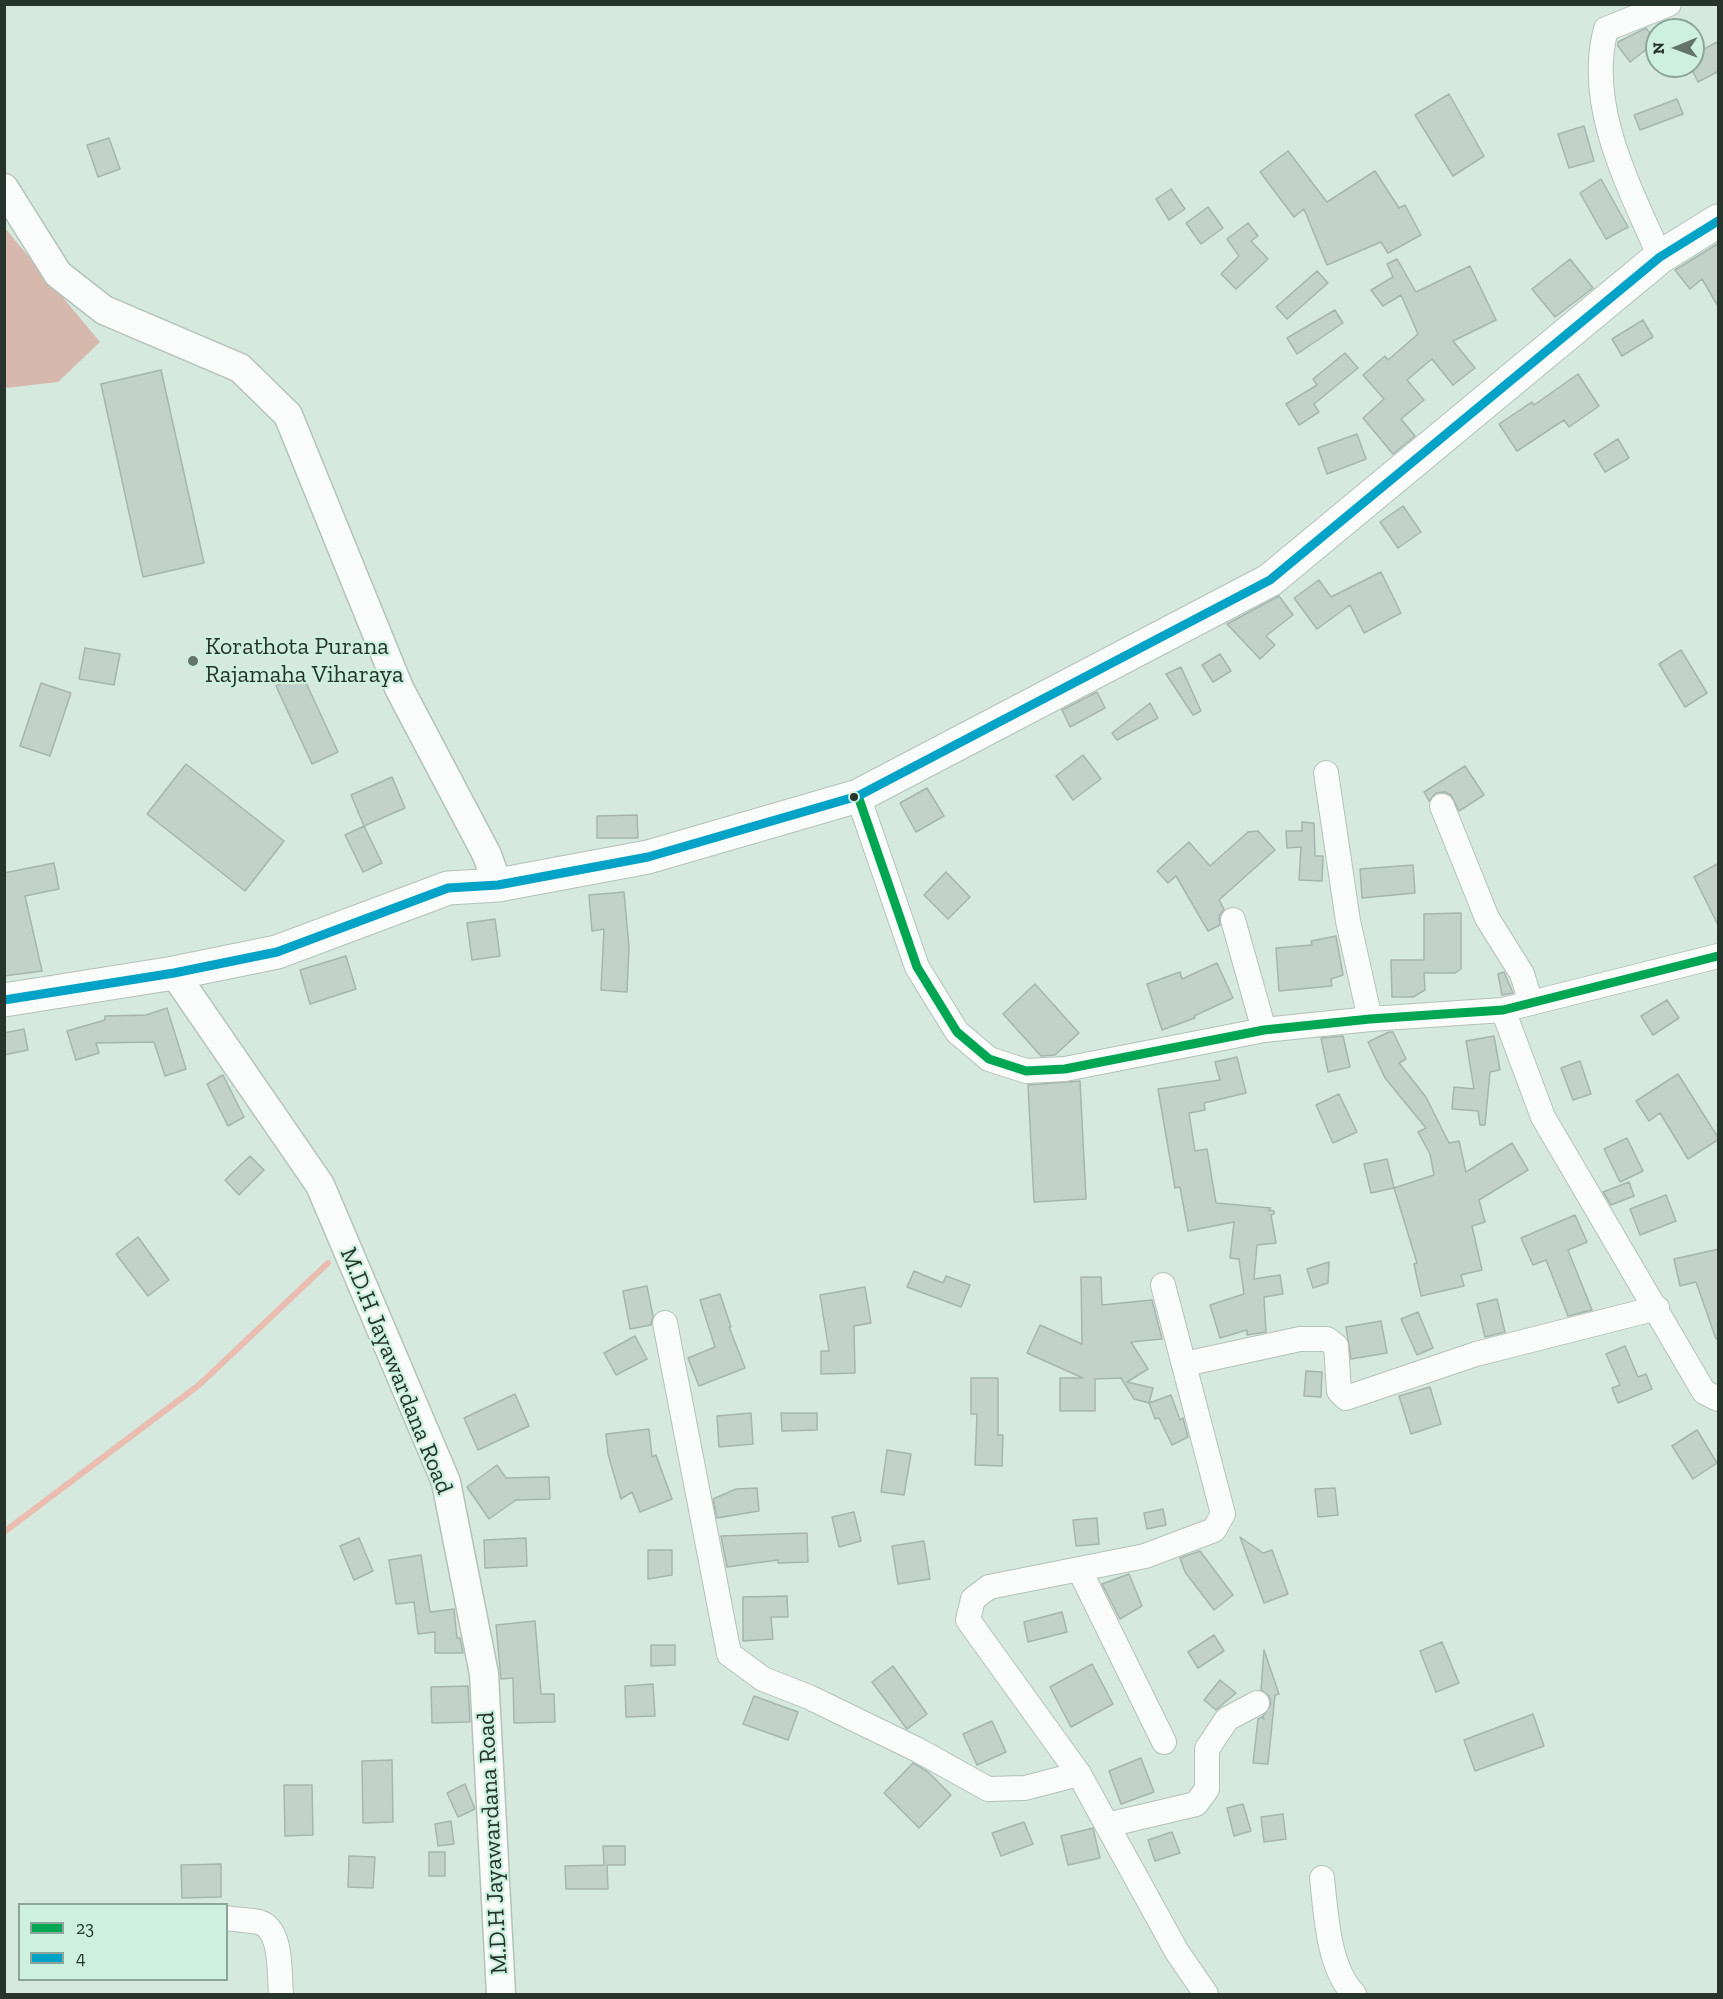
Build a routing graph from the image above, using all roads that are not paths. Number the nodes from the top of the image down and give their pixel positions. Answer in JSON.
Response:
{"nodes":[{"id":1,"x":1669,"y":4,"type":"edge"},
{"id":2,"x":4,"y":188,"type":"edge"},
{"id":3,"x":1719,"y":221,"type":"edge"},
{"id":4,"x":1660,"y":257,"type":"junction"},
{"id":5,"x":1326,"y":773,"type":"dead end"},
{"id":6,"x":858,"y":796,"type":"junction"},
{"id":7,"x":1442,"y":806,"type":"dead end"},
{"id":8,"x":498,"y":885,"type":"junction"},
{"id":9,"x":1233,"y":920,"type":"dead end"},
{"id":10,"x":1719,"y":956,"type":"edge"},
{"id":11,"x":174,"y":973,"type":"junction"},
{"id":12,"x":4,"y":1000,"type":"edge"},
{"id":13,"x":1531,"y":1003,"type":"junction"},
{"id":14,"x":1503,"y":1010,"type":"junction"},
{"id":15,"x":1370,"y":1019,"type":"junction"},
{"id":16,"x":1264,"y":1030,"type":"junction"},
{"id":17,"x":1163,"y":1285,"type":"dead end"},
{"id":18,"x":1657,"y":1308,"type":"junction"},
{"id":19,"x":665,"y":1323,"type":"dead end"},
{"id":20,"x":1185,"y":1364,"type":"junction"},
{"id":21,"x":1719,"y":1399,"type":"edge"},
{"id":22,"x":1080,"y":1571,"type":"junction"},
{"id":23,"x":1257,"y":1703,"type":"dead end"},
{"id":24,"x":1164,"y":1742,"type":"dead end"},
{"id":25,"x":1079,"y":1774,"type":"junction"},
{"id":26,"x":1107,"y":1825,"type":"junction"},
{"id":27,"x":1322,"y":1878,"type":"dead end"},
{"id":28,"x":228,"y":1918,"type":"edge"},
{"id":29,"x":281,"y":1995,"type":"edge"},
{"id":30,"x":501,"y":1995,"type":"edge"},
{"id":31,"x":1206,"y":1995,"type":"edge"},
{"id":32,"x":1354,"y":1995,"type":"edge"}],
"edges":[{"from":1,"to":4,"type":"street"},
{"from":2,"to":8,"type":"street"},
{"from":3,"to":4,"type":"main road"},
{"from":4,"to":6,"type":"main road"},
{"from":5,"to":15,"type":"street"},
{"from":6,"to":8,"type":"main road"},
{"from":6,"to":16,"type":"street"},
{"from":7,"to":13,"type":"street"},
{"from":8,"to":11,"type":"main road"},
{"from":9,"to":16,"type":"street"},
{"from":10,"to":13,"type":"street"},
{"from":11,"to":12,"type":"main road"},
{"from":11,"to":30,"type":"street","name":"M.D.H Jayawardana Road"},
{"from":13,"to":14,"type":"street"},
{"from":14,"to":15,"type":"street"},
{"from":14,"to":18,"type":"street"},
{"from":15,"to":16,"type":"street"},
{"from":17,"to":20,"type":"street"},
{"from":18,"to":20,"type":"street"},
{"from":18,"to":21,"type":"street"},
{"from":19,"to":25,"type":"street"},
{"from":20,"to":22,"type":"street"},
{"from":22,"to":24,"type":"street"},
{"from":22,"to":25,"type":"street"},
{"from":23,"to":26,"type":"street"},
{"from":25,"to":26,"type":"street"},
{"from":26,"to":31,"type":"street"},
{"from":27,"to":32,"type":"street"},
{"from":28,"to":29,"type":"street"}]}
